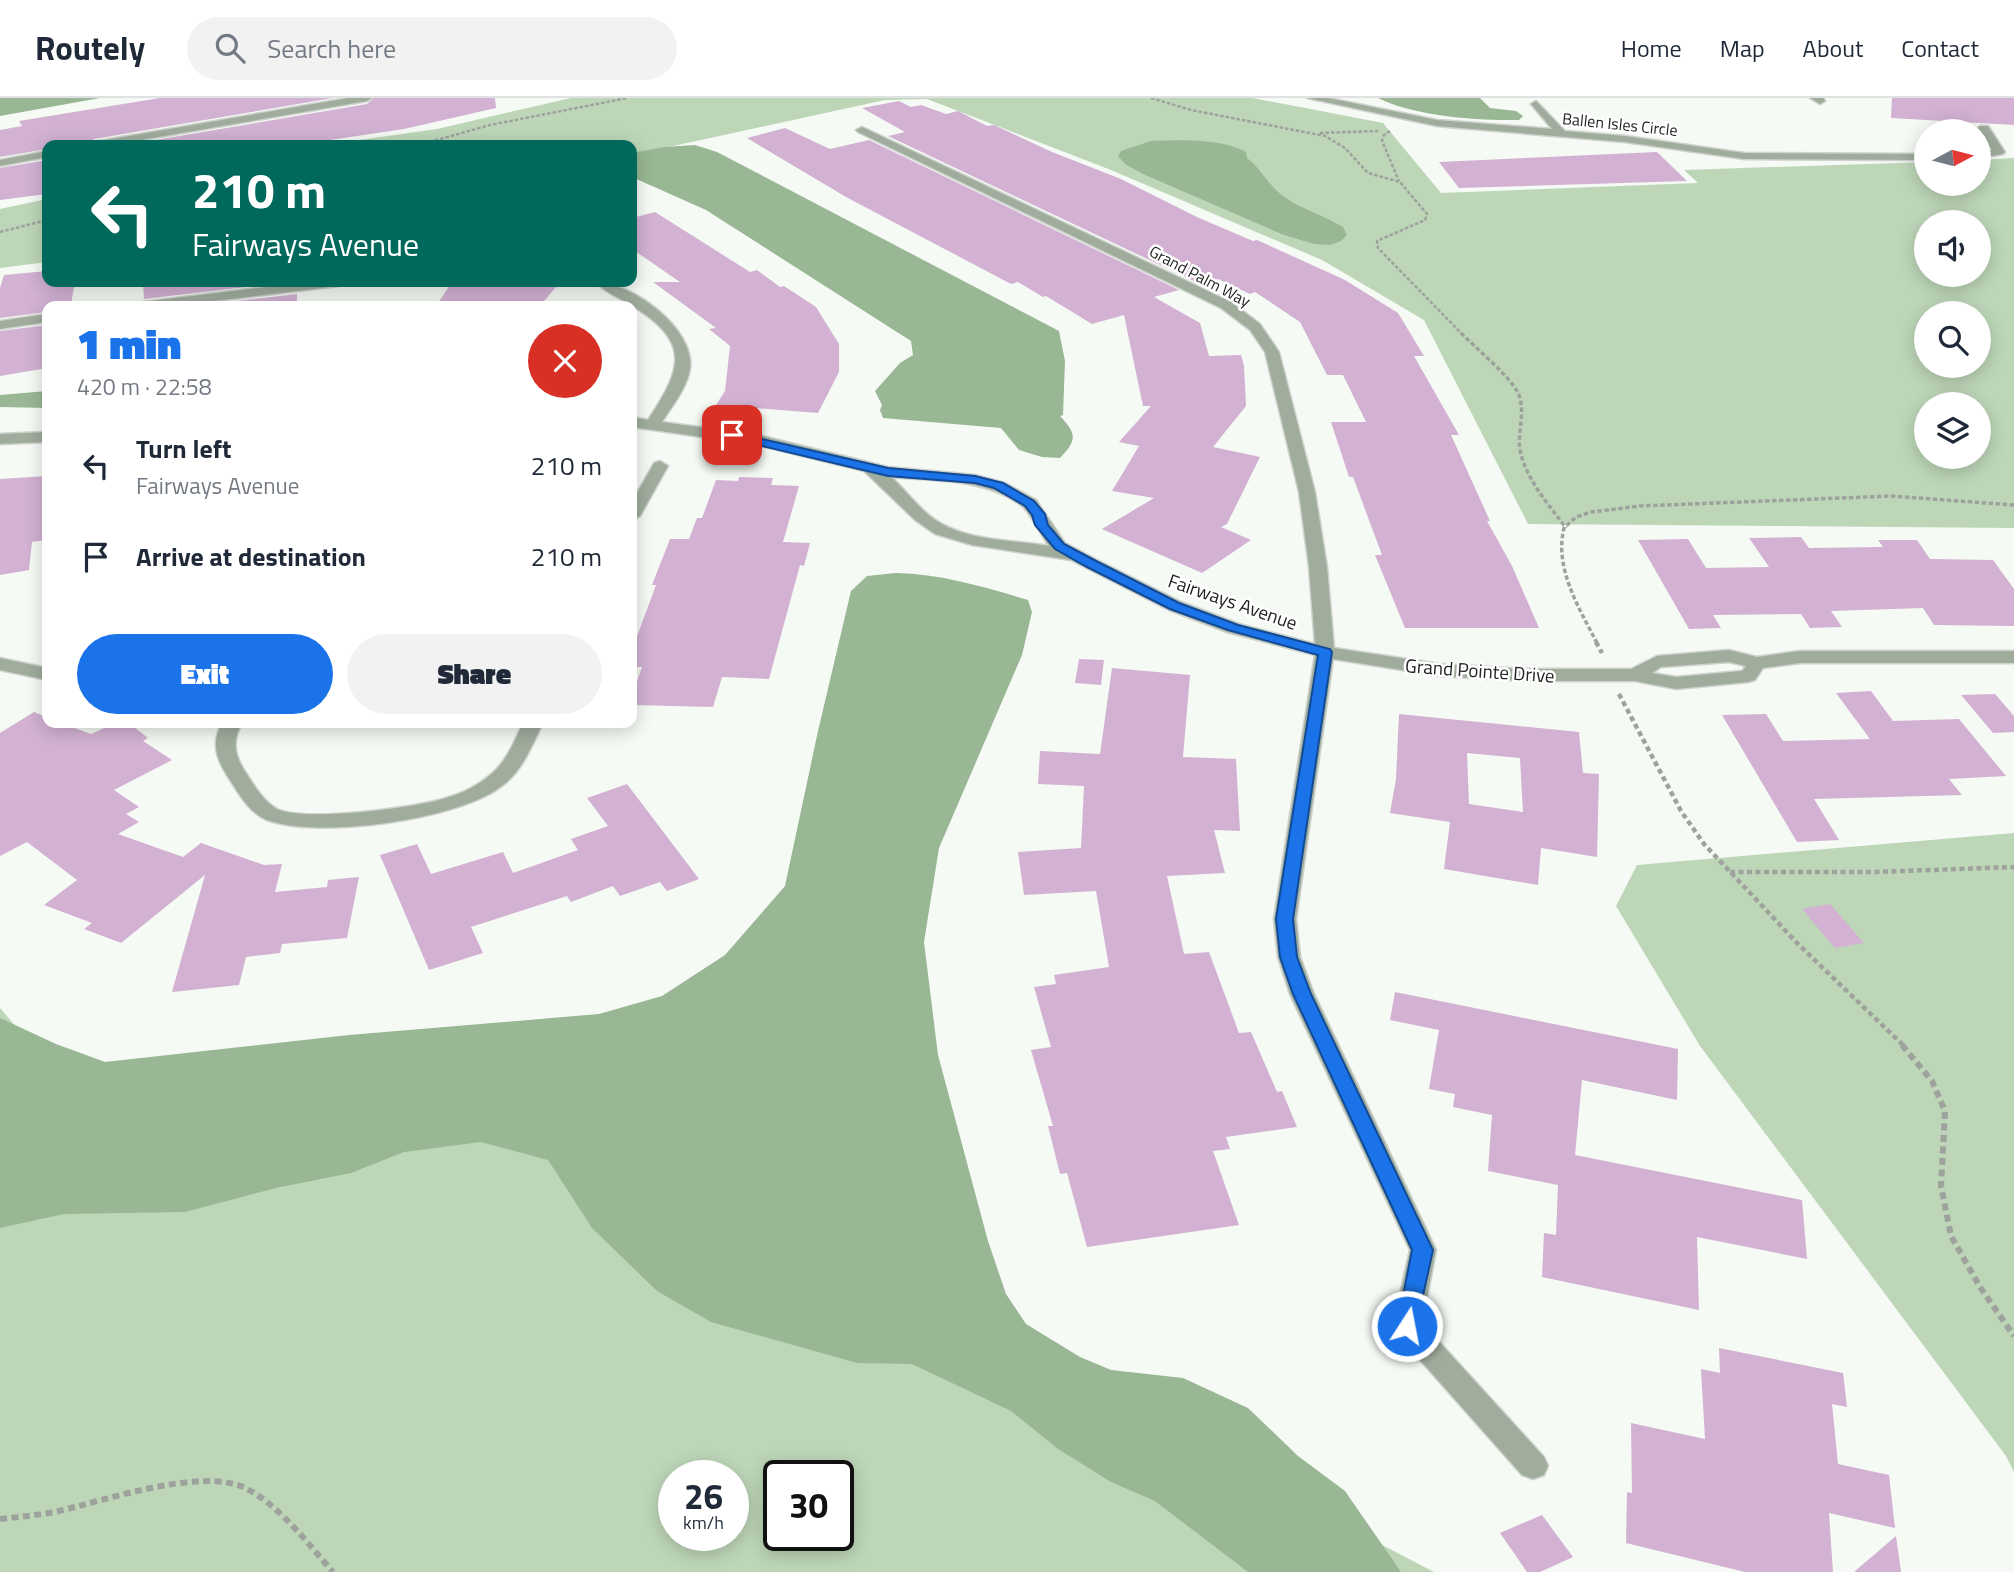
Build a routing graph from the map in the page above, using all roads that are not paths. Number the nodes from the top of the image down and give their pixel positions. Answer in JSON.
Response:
{"nodes":[{"id":1,"x":368,"y":98,"type":"edge"},
{"id":2,"x":1312,"y":98,"type":"edge"},
{"id":3,"x":1536,"y":104,"type":"dead end"},
{"id":4,"x":862,"y":130,"type":"dead end"},
{"id":5,"x":1562,"y":133,"type":"junction"},
{"id":6,"x":123,"y":140,"type":"edge"},
{"id":7,"x":1992,"y":141,"type":"edge"},
{"id":8,"x":1992,"y":153,"type":"edge"},
{"id":9,"x":42,"y":155,"type":"edge"},
{"id":10,"x":1914,"y":157,"type":"edge"},
{"id":11,"x":0,"y":163,"type":"edge"},
{"id":12,"x":297,"y":287,"type":"edge"},
{"id":13,"x":610,"y":287,"type":"edge"},
{"id":14,"x":184,"y":301,"type":"edge"},
{"id":15,"x":631,"y":301,"type":"edge"},
{"id":16,"x":637,"y":305,"type":"edge"},
{"id":17,"x":42,"y":319,"type":"edge"},
{"id":18,"x":0,"y":325,"type":"edge"},
{"id":19,"x":637,"y":422,"type":"edge"},
{"id":20,"x":653,"y":424,"type":"junction"},
{"id":21,"x":42,"y":437,"type":"edge"},
{"id":22,"x":0,"y":439,"type":"edge"},
{"id":23,"x":660,"y":466,"type":"dead end"},
{"id":24,"x":867,"y":468,"type":"junction"},
{"id":25,"x":637,"y":507,"type":"edge"},
{"id":26,"x":1091,"y":564,"type":"junction"},
{"id":27,"x":1325,"y":652,"type":"junction"},
{"id":28,"x":2014,"y":657,"type":"edge"},
{"id":29,"x":0,"y":664,"type":"edge"},
{"id":30,"x":42,"y":673,"type":"edge"},
{"id":31,"x":230,"y":728,"type":"edge"},
{"id":32,"x":530,"y":728,"type":"edge"},
{"id":33,"x":1533,"y":1466,"type":"dead end"}],
"edges":[{"from":1,"to":6,"type":"street"},
{"from":2,"to":5,"type":"street","name":"Ballen Isles Circle"},
{"from":3,"to":5,"type":"street"},
{"from":4,"to":27,"type":"street","name":"Grand Palm Way"},
{"from":5,"to":10,"type":"street","name":"Ballen Isles Circle"},
{"from":7,"to":8,"type":"street"},
{"from":9,"to":11,"type":"street"},
{"from":12,"to":14,"type":"street"},
{"from":13,"to":15,"type":"street"},
{"from":16,"to":20,"type":"street"},
{"from":17,"to":18,"type":"street"},
{"from":19,"to":20,"type":"street","name":"Fairways Avenue"},
{"from":20,"to":24,"type":"street","name":"Fairways Avenue"},
{"from":21,"to":22,"type":"street"},
{"from":23,"to":25,"type":"street"},
{"from":24,"to":26,"type":"street","name":"Fairways Avenue"},
{"from":24,"to":26,"type":"street","name":"Fairways Avenue"},
{"from":26,"to":27,"type":"street","name":"Fairways Avenue"},
{"from":27,"to":28,"type":"street","name":"Grand Pointe Drive"},
{"from":27,"to":33,"type":"street","name":"Grand Palm Way"},
{"from":29,"to":30,"type":"street"},
{"from":31,"to":32,"type":"street"}]}
